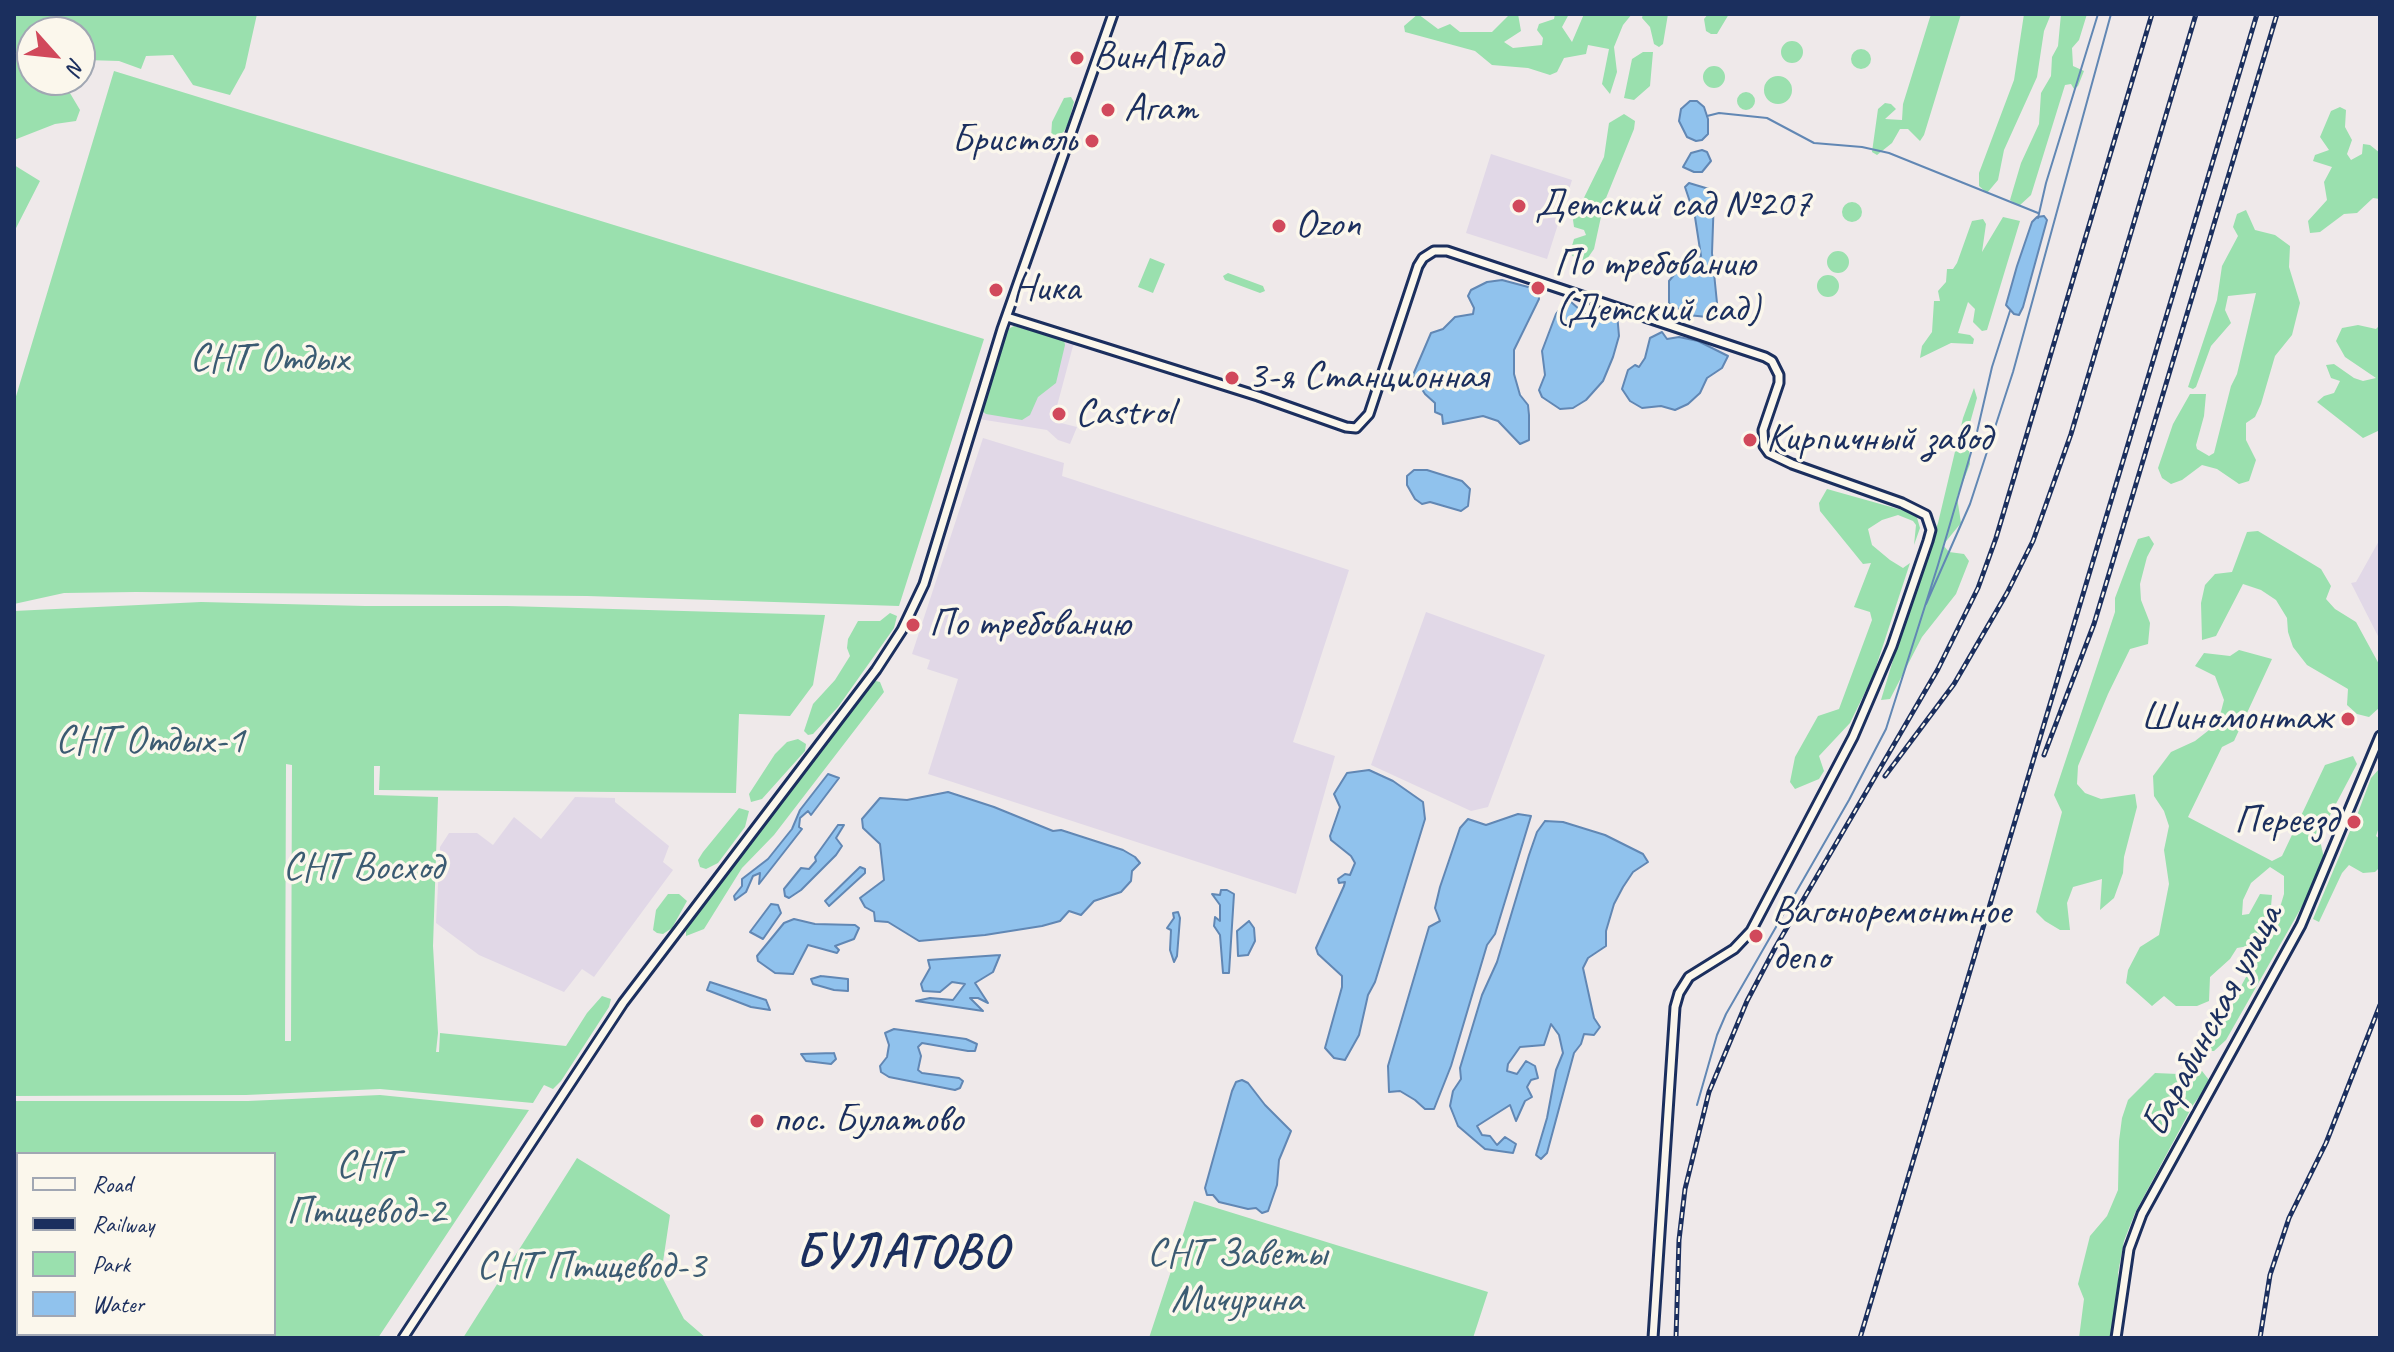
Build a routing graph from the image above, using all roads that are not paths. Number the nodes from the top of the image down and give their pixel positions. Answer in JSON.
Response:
{"nodes":[{"id":1,"x":1113,"y":14,"type":"edge"},
{"id":2,"x":1007,"y":317,"type":"junction"},
{"id":3,"x":2380,"y":736,"type":"edge"},
{"id":4,"x":2377,"y":751,"type":"edge"},
{"id":5,"x":403,"y":1338,"type":"edge"},
{"id":6,"x":1653,"y":1338,"type":"edge"},
{"id":7,"x":2116,"y":1338,"type":"edge"}],
"edges":[{"from":1,"to":2,"type":"street"},
{"from":2,"to":5,"type":"street"},
{"from":2,"to":6,"type":"street"},
{"from":3,"to":4,"type":"street","name":"Барабинская улица"},
{"from":4,"to":7,"type":"street","name":"Барабинская улица"}]}
